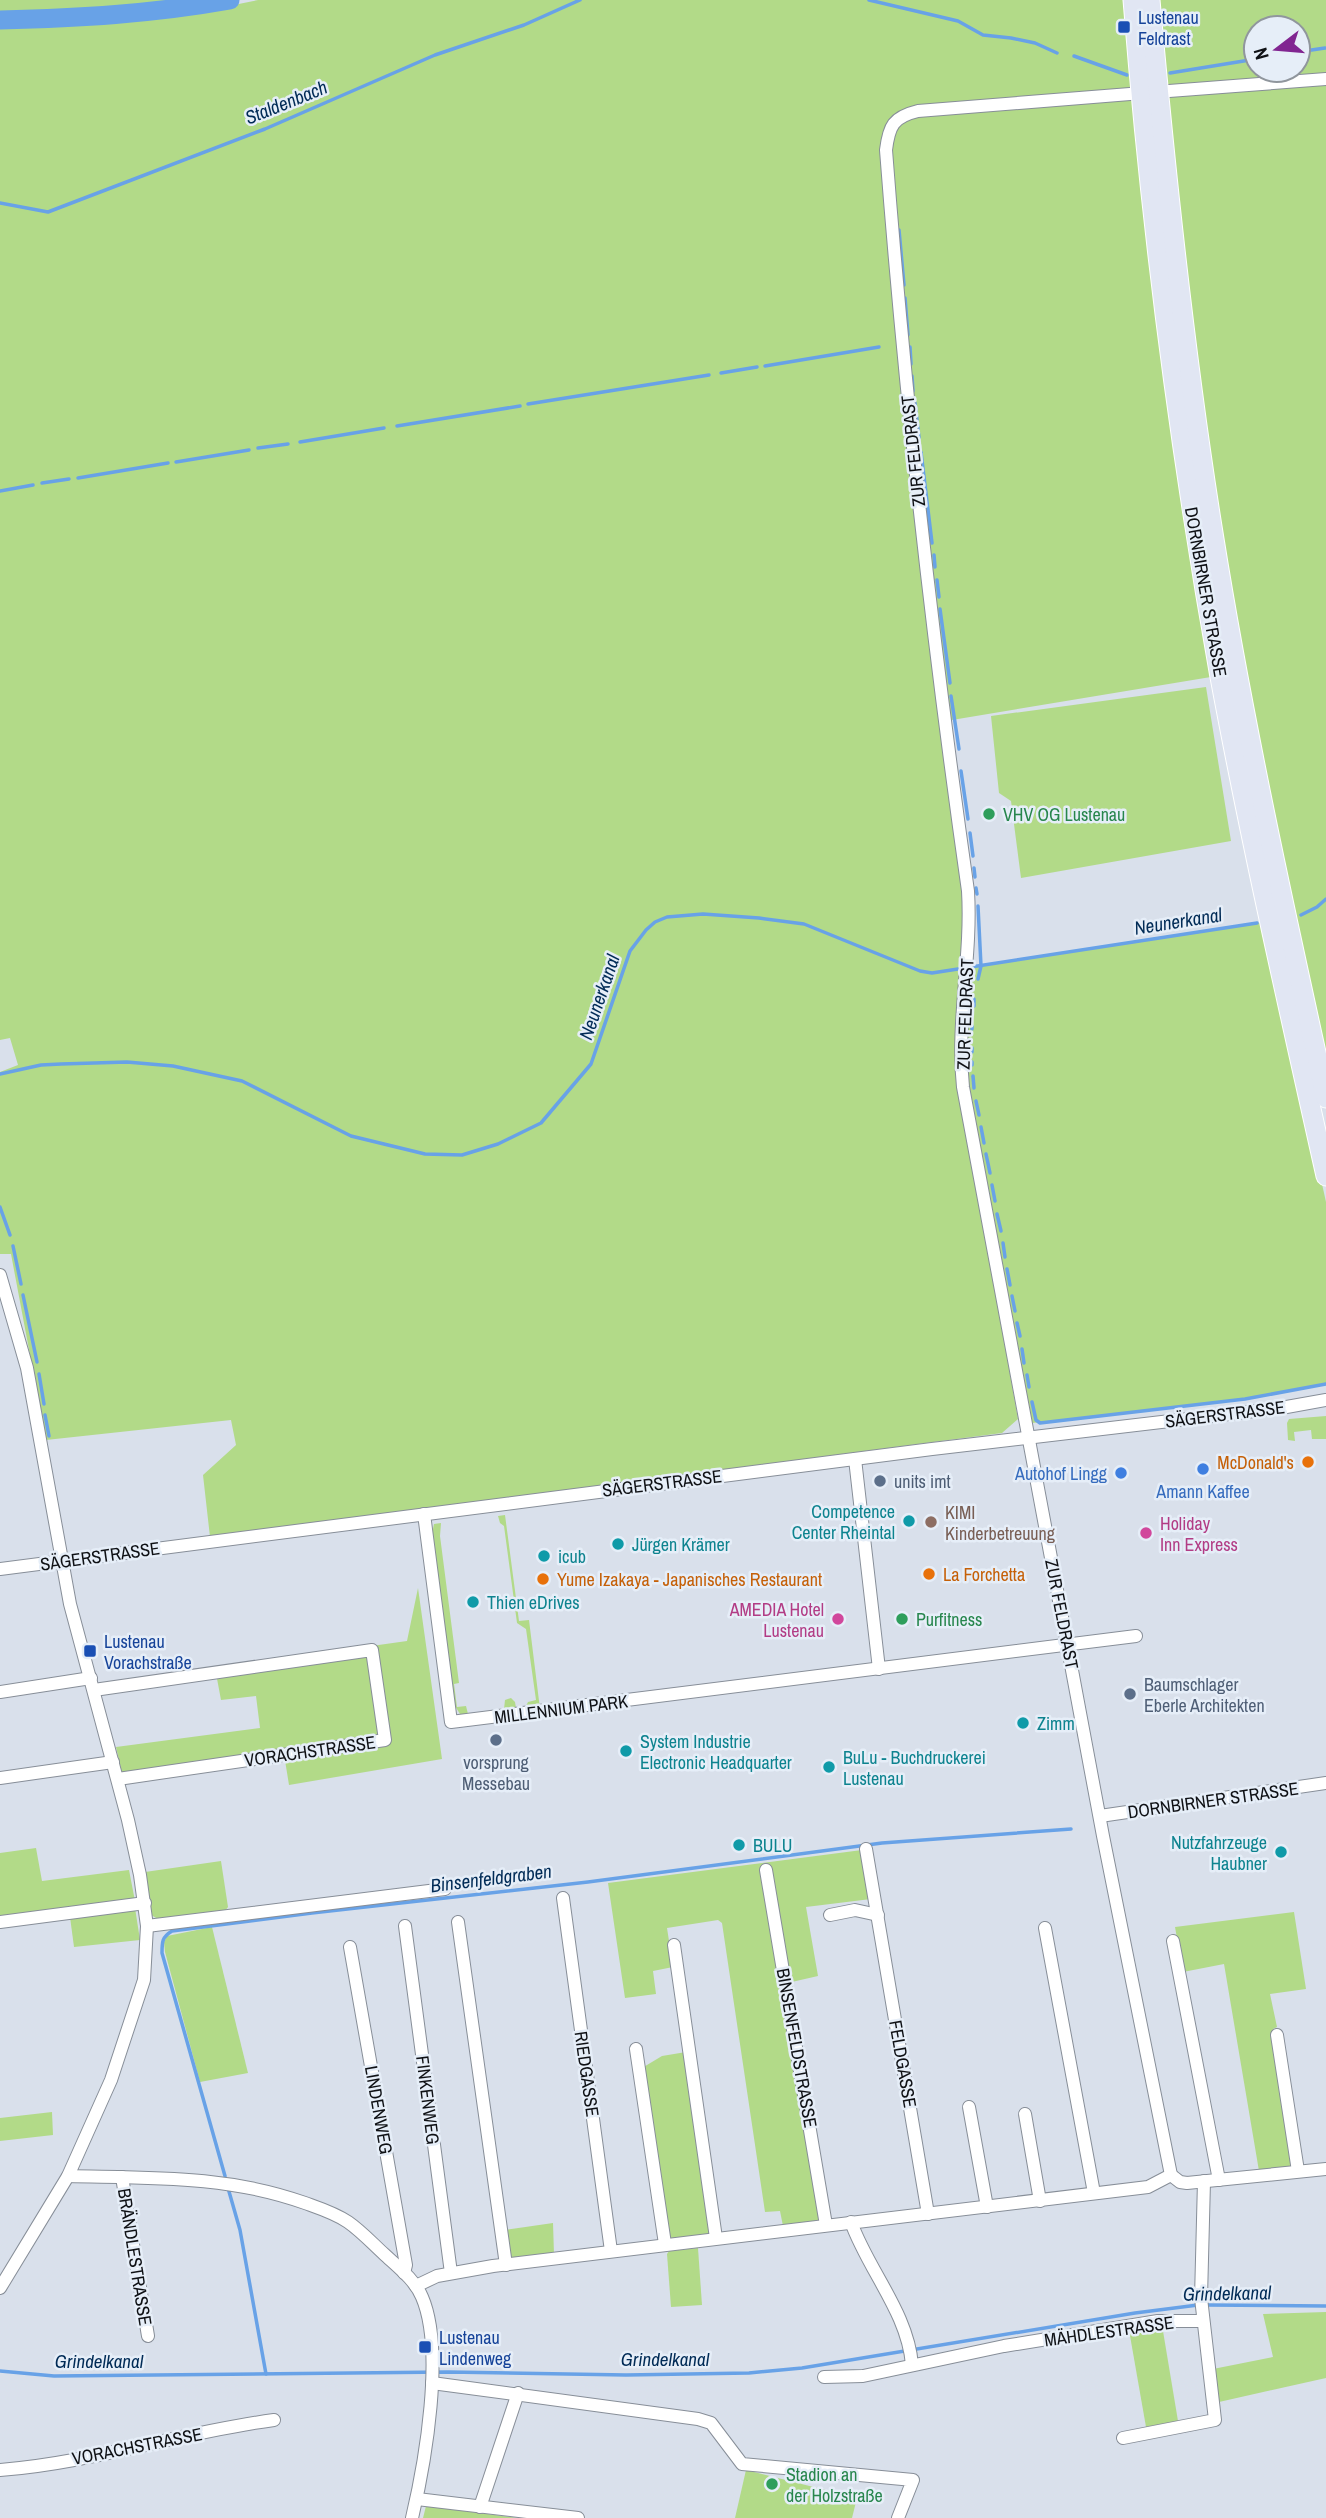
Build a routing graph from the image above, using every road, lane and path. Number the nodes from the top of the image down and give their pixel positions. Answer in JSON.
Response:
{"nodes":[{"id":1,"x":1133,"y":0,"type":"edge"},
{"id":2,"x":1150,"y":0,"type":"edge"},
{"id":3,"x":1326,"y":79,"type":"edge"},
{"id":4,"x":1169,"y":91,"type":"dead end"},
{"id":5,"x":1130,"y":94,"type":"dead end"},
{"id":6,"x":1326,"y":1098,"type":"edge"},
{"id":7,"x":1326,"y":1176,"type":"edge"},
{"id":8,"x":0,"y":1275,"type":"edge"},
{"id":9,"x":1325,"y":1401,"type":"edge"},
{"id":10,"x":1029,"y":1438,"type":"junction"},
{"id":11,"x":855,"y":1459,"type":"junction"},
{"id":12,"x":424,"y":1514,"type":"junction"},
{"id":13,"x":62,"y":1562,"type":"junction"},
{"id":14,"x":0,"y":1569,"type":"edge"},
{"id":15,"x":1136,"y":1636,"type":"dead end"},
{"id":16,"x":1068,"y":1644,"type":"junction"},
{"id":17,"x":879,"y":1669,"type":"junction"},
{"id":18,"x":93,"y":1684,"type":"junction"},
{"id":19,"x":0,"y":1692,"type":"edge"},
{"id":20,"x":113,"y":1762,"type":"junction"},
{"id":21,"x":0,"y":1778,"type":"edge"},
{"id":22,"x":117,"y":1779,"type":"junction"},
{"id":23,"x":1326,"y":1783,"type":"edge"},
{"id":24,"x":1100,"y":1816,"type":"junction"},
{"id":25,"x":866,"y":1849,"type":"dead end"},
{"id":26,"x":766,"y":1870,"type":"dead end"},
{"id":27,"x":445,"y":1889,"type":"dead end"},
{"id":28,"x":563,"y":1898,"type":"dead end"},
{"id":29,"x":145,"y":1903,"type":"junction"},
{"id":30,"x":831,"y":1915,"type":"dead end"},
{"id":31,"x":878,"y":1915,"type":"junction"},
{"id":32,"x":0,"y":1922,"type":"edge"},
{"id":33,"x":458,"y":1922,"type":"dead end"},
{"id":34,"x":147,"y":1926,"type":"junction"},
{"id":35,"x":405,"y":1926,"type":"dead end"},
{"id":36,"x":1045,"y":1928,"type":"dead end"},
{"id":37,"x":1173,"y":1941,"type":"dead end"},
{"id":38,"x":674,"y":1945,"type":"dead end"},
{"id":39,"x":350,"y":1947,"type":"dead end"},
{"id":40,"x":1277,"y":2035,"type":"dead end"},
{"id":41,"x":636,"y":2049,"type":"dead end"},
{"id":42,"x":969,"y":2107,"type":"dead end"},
{"id":43,"x":1025,"y":2114,"type":"dead end"},
{"id":44,"x":1326,"y":2169,"type":"edge"},
{"id":45,"x":1298,"y":2171,"type":"junction"},
{"id":46,"x":1171,"y":2175,"type":"junction"},
{"id":47,"x":68,"y":2176,"type":"junction"},
{"id":48,"x":122,"y":2177,"type":"junction"},
{"id":49,"x":1219,"y":2180,"type":"junction"},
{"id":50,"x":1204,"y":2181,"type":"junction"},
{"id":51,"x":1094,"y":2193,"type":"junction"},
{"id":52,"x":1040,"y":2201,"type":"junction"},
{"id":53,"x":987,"y":2207,"type":"junction"},
{"id":54,"x":928,"y":2214,"type":"junction"},
{"id":55,"x":851,"y":2222,"type":"junction"},
{"id":56,"x":826,"y":2225,"type":"junction"},
{"id":57,"x":716,"y":2238,"type":"junction"},
{"id":58,"x":665,"y":2244,"type":"junction"},
{"id":59,"x":611,"y":2251,"type":"junction"},
{"id":60,"x":506,"y":2265,"type":"junction"},
{"id":61,"x":404,"y":2273,"type":"junction"},
{"id":62,"x":451,"y":2273,"type":"junction"},
{"id":63,"x":416,"y":2286,"type":"junction"},
{"id":64,"x":0,"y":2288,"type":"edge"},
{"id":65,"x":1203,"y":2318,"type":"junction"},
{"id":66,"x":148,"y":2336,"type":"dead end"},
{"id":67,"x":911,"y":2361,"type":"junction"},
{"id":68,"x":824,"y":2377,"type":"dead end"},
{"id":69,"x":432,"y":2381,"type":"junction"},
{"id":70,"x":518,"y":2393,"type":"junction"},
{"id":71,"x":274,"y":2420,"type":"dead end"},
{"id":72,"x":1123,"y":2438,"type":"dead end"},
{"id":73,"x":0,"y":2470,"type":"edge"},
{"id":74,"x":417,"y":2499,"type":"junction"},
{"id":75,"x":480,"y":2507,"type":"junction"},
{"id":76,"x":412,"y":2518,"type":"edge"},
{"id":77,"x":578,"y":2518,"type":"edge"},
{"id":78,"x":898,"y":2518,"type":"edge"}],
"edges":[{"from":1,"to":7,"type":"main road","name":"DORNBIRNER STRASSE"},
{"from":2,"to":6,"type":"main road","name":"DORNBIRNER STRASSE"},
{"from":3,"to":4,"type":"street"},
{"from":5,"to":10,"type":"street","name":"ZUR FELDRAST"},
{"from":8,"to":13,"type":"street"},
{"from":9,"to":10,"type":"street","name":"SÄGERSTRASSE"},
{"from":10,"to":11,"type":"street","name":"SÄGERSTRASSE"},
{"from":10,"to":16,"type":"street","name":"ZUR FELDRAST"},
{"from":11,"to":12,"type":"street","name":"SÄGERSTRASSE"},
{"from":11,"to":17,"type":"street"},
{"from":12,"to":13,"type":"street","name":"SÄGERSTRASSE"},
{"from":12,"to":17,"type":"street","name":"MILLENNIUM PARK"},
{"from":13,"to":14,"type":"street","name":"SÄGERSTRASSE"},
{"from":13,"to":18,"type":"street"},
{"from":15,"to":16,"type":"street","name":"MILLENNIUM PARK"},
{"from":16,"to":17,"type":"street","name":"MILLENNIUM PARK"},
{"from":16,"to":24,"type":"street","name":"ZUR FELDRAST"},
{"from":18,"to":19,"type":"street","name":"VORACHSTRASSE"},
{"from":18,"to":20,"type":"street"},
{"from":18,"to":22,"type":"street","name":"VORACHSTRASSE"},
{"from":20,"to":21,"type":"street"},
{"from":20,"to":22,"type":"street"},
{"from":22,"to":29,"type":"street"},
{"from":23,"to":24,"type":"street","name":"DORNBIRNER STRASSE"},
{"from":24,"to":46,"type":"street","name":"ZUR FELDRAST"},
{"from":25,"to":31,"type":"street","name":"FELDGASSE"},
{"from":26,"to":56,"type":"street","name":"BINSENFELDSTRASSE"},
{"from":27,"to":34,"type":"street"},
{"from":28,"to":59,"type":"street","name":"RIEDGASSE"},
{"from":29,"to":32,"type":"street"},
{"from":29,"to":34,"type":"street"},
{"from":30,"to":31,"type":"street"},
{"from":31,"to":54,"type":"street","name":"FELDGASSE"},
{"from":33,"to":60,"type":"street"},
{"from":34,"to":47,"type":"street"},
{"from":35,"to":62,"type":"street","name":"FINKENWEG"},
{"from":36,"to":51,"type":"street"},
{"from":37,"to":49,"type":"street"},
{"from":38,"to":57,"type":"street"},
{"from":39,"to":61,"type":"street","name":"LINDENWEG"},
{"from":40,"to":45,"type":"street"},
{"from":41,"to":58,"type":"street"},
{"from":42,"to":53,"type":"street"},
{"from":43,"to":52,"type":"street"},
{"from":44,"to":45,"type":"street"},
{"from":45,"to":49,"type":"street"},
{"from":46,"to":50,"type":"street"},
{"from":46,"to":51,"type":"street"},
{"from":47,"to":48,"type":"street","name":"BRÄNDLESTRASSE"},
{"from":47,"to":64,"type":"street"},
{"from":48,"to":61,"type":"street","name":"BRÄNDLESTRASSE"},
{"from":48,"to":66,"type":"street","name":"BRÄNDLESTRASSE"},
{"from":49,"to":50,"type":"street"},
{"from":50,"to":65,"type":"street"},
{"from":51,"to":52,"type":"street"},
{"from":52,"to":53,"type":"street"},
{"from":53,"to":54,"type":"street"},
{"from":54,"to":55,"type":"street"},
{"from":55,"to":56,"type":"street"},
{"from":55,"to":67,"type":"street"},
{"from":56,"to":57,"type":"street"},
{"from":57,"to":58,"type":"street"},
{"from":58,"to":59,"type":"street"},
{"from":59,"to":60,"type":"street"},
{"from":60,"to":62,"type":"street"},
{"from":61,"to":63,"type":"street","name":"BRÄNDLESTRASSE"},
{"from":62,"to":63,"type":"street"},
{"from":63,"to":69,"type":"street","name":"BRÄNDLESTRASSE"},
{"from":65,"to":67,"type":"street","name":"MÄHDLESTRASSE"},
{"from":65,"to":72,"type":"street"},
{"from":67,"to":68,"type":"street","name":"MÄHDLESTRASSE"},
{"from":69,"to":70,"type":"street"},
{"from":69,"to":74,"type":"street","name":"BRÄNDLESTRASSE"},
{"from":70,"to":75,"type":"street"},
{"from":70,"to":78,"type":"street"},
{"from":71,"to":73,"type":"street","name":"VORACHSTRASSE"},
{"from":74,"to":75,"type":"street"},
{"from":74,"to":76,"type":"street","name":"BRÄNDLESTRASSE"},
{"from":75,"to":77,"type":"street"}]}
